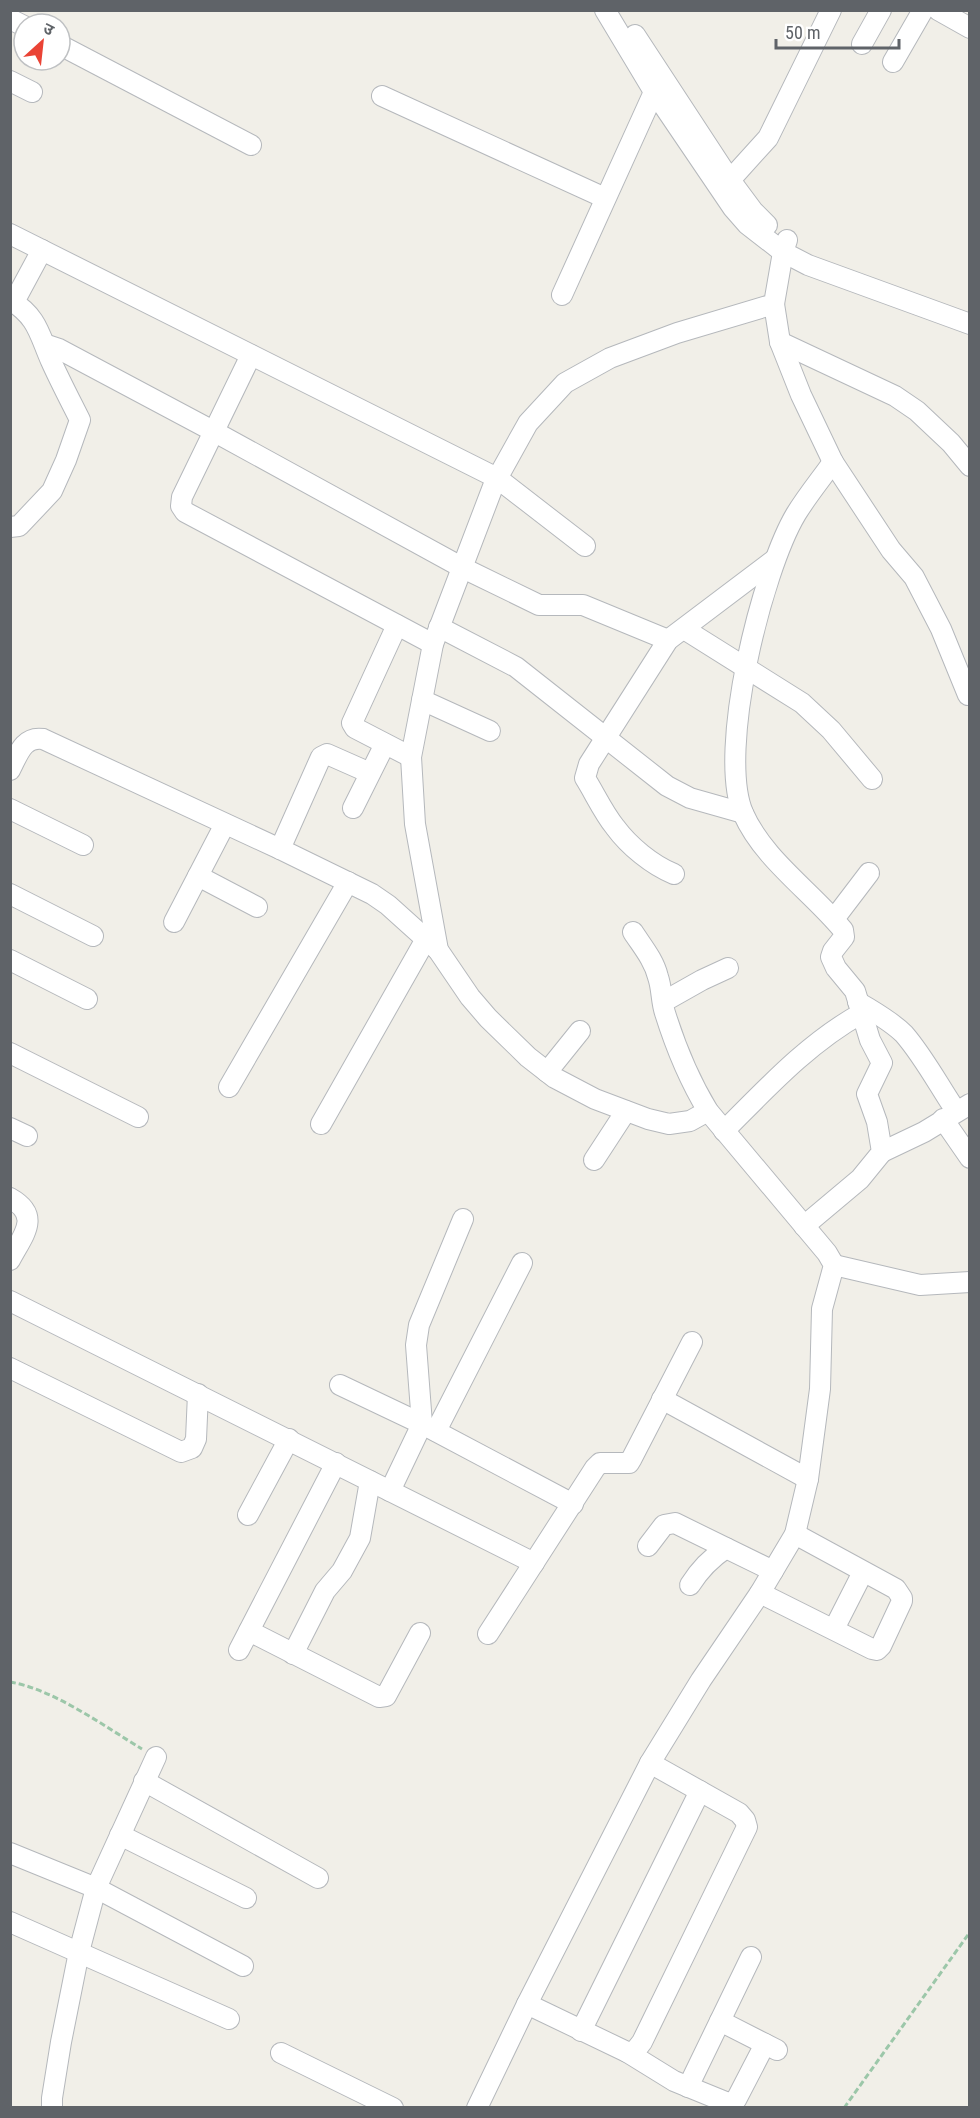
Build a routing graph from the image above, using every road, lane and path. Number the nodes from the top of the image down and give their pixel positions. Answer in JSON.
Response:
{"nodes":[{"id":1,"x":605,"y":10,"type":"edge"},
{"id":2,"x":619,"y":10,"type":"edge"},
{"id":3,"x":831,"y":10,"type":"edge"},
{"id":4,"x":881,"y":10,"type":"edge"},
{"id":5,"x":923,"y":10,"type":"edge"},
{"id":6,"x":938,"y":10,"type":"edge"},
{"id":7,"x":969,"y":28,"type":"edge"},
{"id":8,"x":862,"y":44,"type":"dead end"},
{"id":9,"x":72,"y":51,"type":"edge"},
{"id":10,"x":893,"y":62,"type":"dead end"},
{"id":11,"x":10,"y":81,"type":"edge"},
{"id":12,"x":658,"y":83,"type":"junction"},
{"id":13,"x":32,"y":92,"type":"dead end"},
{"id":14,"x":382,"y":96,"type":"dead end"},
{"id":15,"x":251,"y":146,"type":"dead end"},
{"id":16,"x":730,"y":180,"type":"junction"},
{"id":17,"x":605,"y":198,"type":"junction"},
{"id":18,"x":10,"y":234,"type":"edge"},
{"id":19,"x":785,"y":246,"type":"junction"},
{"id":20,"x":42,"y":250,"type":"junction"},
{"id":21,"x":562,"y":295,"type":"dead end"},
{"id":22,"x":12,"y":301,"type":"edge"},
{"id":23,"x":774,"y":304,"type":"junction"},
{"id":24,"x":969,"y":310,"type":"edge"},
{"id":25,"x":969,"y":324,"type":"edge"},
{"id":26,"x":780,"y":342,"type":"junction"},
{"id":27,"x":47,"y":345,"type":"junction"},
{"id":28,"x":251,"y":354,"type":"junction"},
{"id":29,"x":213,"y":431,"type":"junction"},
{"id":30,"x":833,"y":462,"type":"junction"},
{"id":31,"x":969,"y":466,"type":"edge"},
{"id":32,"x":497,"y":478,"type":"junction"},
{"id":33,"x":10,"y":527,"type":"edge"},
{"id":34,"x":585,"y":546,"type":"dead end"},
{"id":35,"x":774,"y":560,"type":"junction"},
{"id":36,"x":463,"y":568,"type":"junction"},
{"id":37,"x":397,"y":625,"type":"junction"},
{"id":38,"x":676,"y":634,"type":"junction"},
{"id":39,"x":436,"y":636,"type":"junction"},
{"id":40,"x":745,"y":668,"type":"junction"},
{"id":41,"x":968,"y":695,"type":"dead end"},
{"id":42,"x":422,"y":700,"type":"junction"},
{"id":43,"x":490,"y":731,"type":"dead end"},
{"id":44,"x":606,"y":738,"type":"junction"},
{"id":45,"x":385,"y":744,"type":"junction"},
{"id":46,"x":411,"y":757,"type":"junction"},
{"id":47,"x":10,"y":770,"type":"edge"},
{"id":48,"x":370,"y":773,"type":"junction"},
{"id":49,"x":872,"y":779,"type":"dead end"},
{"id":50,"x":353,"y":808,"type":"dead end"},
{"id":51,"x":10,"y":809,"type":"edge"},
{"id":52,"x":743,"y":813,"type":"junction"},
{"id":53,"x":225,"y":824,"type":"junction"},
{"id":54,"x":83,"y":845,"type":"dead end"},
{"id":55,"x":280,"y":849,"type":"junction"},
{"id":56,"x":869,"y":873,"type":"dead end"},
{"id":57,"x":674,"y":874,"type":"dead end"},
{"id":58,"x":198,"y":876,"type":"junction"},
{"id":59,"x":348,"y":882,"type":"junction"},
{"id":60,"x":10,"y":894,"type":"edge"},
{"id":61,"x":257,"y":907,"type":"dead end"},
{"id":62,"x":834,"y":919,"type":"junction"},
{"id":63,"x":174,"y":922,"type":"dead end"},
{"id":64,"x":633,"y":932,"type":"dead end"},
{"id":65,"x":93,"y":936,"type":"dead end"},
{"id":66,"x":432,"y":945,"type":"junction"},
{"id":67,"x":10,"y":960,"type":"edge"},
{"id":68,"x":728,"y":968,"type":"dead end"},
{"id":69,"x":87,"y":999,"type":"dead end"},
{"id":70,"x":663,"y":1002,"type":"junction"},
{"id":71,"x":860,"y":1007,"type":"junction"},
{"id":72,"x":580,"y":1031,"type":"dead end"},
{"id":73,"x":10,"y":1053,"type":"edge"},
{"id":74,"x":547,"y":1072,"type":"junction"},
{"id":75,"x":229,"y":1087,"type":"dead end"},
{"id":76,"x":626,"y":1111,"type":"junction"},
{"id":77,"x":708,"y":1111,"type":"junction"},
{"id":78,"x":956,"y":1111,"type":"edge"},
{"id":79,"x":138,"y":1117,"type":"dead end"},
{"id":80,"x":321,"y":1124,"type":"dead end"},
{"id":81,"x":724,"y":1131,"type":"junction"},
{"id":82,"x":882,"y":1152,"type":"junction"},
{"id":83,"x":969,"y":1158,"type":"edge"},
{"id":84,"x":594,"y":1160,"type":"dead end"},
{"id":85,"x":10,"y":1198,"type":"edge"},
{"id":86,"x":464,"y":1219,"type":"dead end"},
{"id":87,"x":804,"y":1226,"type":"junction"},
{"id":88,"x":10,"y":1260,"type":"edge"},
{"id":89,"x":522,"y":1263,"type":"dead end"},
{"id":90,"x":834,"y":1265,"type":"junction"},
{"id":91,"x":969,"y":1282,"type":"edge"},
{"id":92,"x":10,"y":1301,"type":"edge"},
{"id":93,"x":692,"y":1342,"type":"dead end"},
{"id":94,"x":10,"y":1368,"type":"edge"},
{"id":95,"x":340,"y":1385,"type":"dead end"},
{"id":96,"x":198,"y":1394,"type":"junction"},
{"id":97,"x":662,"y":1399,"type":"junction"},
{"id":98,"x":429,"y":1428,"type":"junction"},
{"id":99,"x":289,"y":1439,"type":"junction"},
{"id":100,"x":336,"y":1463,"type":"junction"},
{"id":101,"x":808,"y":1479,"type":"junction"},
{"id":102,"x":370,"y":1481,"type":"junction"},
{"id":103,"x":390,"y":1491,"type":"junction"},
{"id":104,"x":573,"y":1504,"type":"junction"},
{"id":105,"x":248,"y":1515,"type":"dead end"},
{"id":106,"x":795,"y":1534,"type":"junction"},
{"id":107,"x":648,"y":1546,"type":"dead end"},
{"id":108,"x":726,"y":1548,"type":"junction"},
{"id":109,"x":534,"y":1563,"type":"junction"},
{"id":110,"x":773,"y":1571,"type":"junction"},
{"id":111,"x":863,"y":1572,"type":"junction"},
{"id":112,"x":690,"y":1585,"type":"dead end"},
{"id":113,"x":760,"y":1593,"type":"junction"},
{"id":114,"x":834,"y":1629,"type":"junction"},
{"id":115,"x":249,"y":1631,"type":"junction"},
{"id":116,"x":420,"y":1633,"type":"dead end"},
{"id":117,"x":488,"y":1634,"type":"dead end"},
{"id":118,"x":239,"y":1650,"type":"dead end"},
{"id":119,"x":293,"y":1653,"type":"junction"},
{"id":120,"x":10,"y":1682,"type":"edge"},
{"id":121,"x":156,"y":1757,"type":"joint"},
{"id":122,"x":650,"y":1763,"type":"junction"},
{"id":123,"x":144,"y":1781,"type":"junction"},
{"id":124,"x":699,"y":1791,"type":"junction"},
{"id":125,"x":120,"y":1835,"type":"junction"},
{"id":126,"x":10,"y":1853,"type":"edge"},
{"id":127,"x":318,"y":1878,"type":"dead end"},
{"id":128,"x":96,"y":1888,"type":"junction"},
{"id":129,"x":246,"y":1898,"type":"dead end"},
{"id":130,"x":10,"y":1922,"type":"edge"},
{"id":131,"x":969,"y":1932,"type":"edge"},
{"id":132,"x":79,"y":1952,"type":"junction"},
{"id":133,"x":751,"y":1957,"type":"dead end"},
{"id":134,"x":243,"y":1965,"type":"dead end"},
{"id":135,"x":527,"y":2004,"type":"junction"},
{"id":136,"x":229,"y":2019,"type":"dead end"},
{"id":137,"x":720,"y":2021,"type":"junction"},
{"id":138,"x":581,"y":2031,"type":"junction"},
{"id":139,"x":627,"y":2052,"type":"junction"},
{"id":140,"x":281,"y":2053,"type":"dead end"},
{"id":141,"x":688,"y":2087,"type":"junction"},
{"id":142,"x":52,"y":2108,"type":"edge"},
{"id":143,"x":393,"y":2108,"type":"edge"},
{"id":144,"x":477,"y":2108,"type":"edge"},
{"id":145,"x":844,"y":2108,"type":"edge"}],
"edges":[{"from":1,"to":12,"type":"street"},
{"from":2,"to":12,"type":"street"},
{"from":3,"to":16,"type":"street"},
{"from":4,"to":8,"type":"street"},
{"from":5,"to":10,"type":"street"},
{"from":6,"to":7,"type":"street"},
{"from":9,"to":15,"type":"street"},
{"from":11,"to":13,"type":"street"},
{"from":12,"to":16,"type":"street"},
{"from":12,"to":17,"type":"street"},
{"from":12,"to":19,"type":"street"},
{"from":14,"to":17,"type":"street"},
{"from":16,"to":19,"type":"street"},
{"from":17,"to":21,"type":"street"},
{"from":18,"to":20,"type":"street"},
{"from":19,"to":23,"type":"street"},
{"from":19,"to":24,"type":"street"},
{"from":19,"to":25,"type":"street"},
{"from":20,"to":22,"type":"street"},
{"from":20,"to":28,"type":"street"},
{"from":22,"to":27,"type":"street"},
{"from":23,"to":26,"type":"street"},
{"from":23,"to":32,"type":"street"},
{"from":26,"to":30,"type":"street"},
{"from":26,"to":31,"type":"street"},
{"from":27,"to":29,"type":"street"},
{"from":27,"to":33,"type":"street"},
{"from":28,"to":29,"type":"street"},
{"from":28,"to":32,"type":"street"},
{"from":29,"to":36,"type":"street"},
{"from":29,"to":37,"type":"street"},
{"from":30,"to":35,"type":"street"},
{"from":30,"to":41,"type":"street"},
{"from":32,"to":34,"type":"street"},
{"from":32,"to":36,"type":"street"},
{"from":35,"to":38,"type":"street"},
{"from":35,"to":40,"type":"street"},
{"from":36,"to":38,"type":"street"},
{"from":36,"to":39,"type":"street"},
{"from":37,"to":39,"type":"street"},
{"from":37,"to":45,"type":"street"},
{"from":38,"to":40,"type":"street"},
{"from":38,"to":44,"type":"street"},
{"from":39,"to":42,"type":"street"},
{"from":39,"to":44,"type":"street"},
{"from":40,"to":49,"type":"street"},
{"from":40,"to":52,"type":"street"},
{"from":42,"to":43,"type":"street"},
{"from":42,"to":46,"type":"street"},
{"from":44,"to":52,"type":"street"},
{"from":44,"to":57,"type":"street"},
{"from":45,"to":46,"type":"street"},
{"from":45,"to":48,"type":"street"},
{"from":46,"to":66,"type":"street"},
{"from":47,"to":53,"type":"street"},
{"from":48,"to":50,"type":"street"},
{"from":48,"to":55,"type":"street"},
{"from":51,"to":54,"type":"street"},
{"from":52,"to":62,"type":"street"},
{"from":53,"to":55,"type":"street"},
{"from":53,"to":58,"type":"street"},
{"from":55,"to":59,"type":"street"},
{"from":56,"to":62,"type":"street"},
{"from":58,"to":61,"type":"street"},
{"from":58,"to":63,"type":"street"},
{"from":59,"to":66,"type":"street"},
{"from":59,"to":75,"type":"street"},
{"from":60,"to":65,"type":"street"},
{"from":62,"to":71,"type":"street"},
{"from":64,"to":70,"type":"street"},
{"from":66,"to":74,"type":"street"},
{"from":66,"to":80,"type":"street"},
{"from":67,"to":69,"type":"street"},
{"from":68,"to":70,"type":"street"},
{"from":70,"to":77,"type":"street"},
{"from":71,"to":78,"type":"street"},
{"from":71,"to":81,"type":"street"},
{"from":71,"to":82,"type":"street"},
{"from":72,"to":74,"type":"street"},
{"from":73,"to":79,"type":"street"},
{"from":74,"to":76,"type":"street"},
{"from":76,"to":77,"type":"street"},
{"from":76,"to":84,"type":"street"},
{"from":77,"to":81,"type":"street"},
{"from":78,"to":82,"type":"street"},
{"from":78,"to":83,"type":"street"},
{"from":81,"to":87,"type":"street"},
{"from":82,"to":87,"type":"street"},
{"from":85,"to":88,"type":"street"},
{"from":86,"to":98,"type":"street"},
{"from":87,"to":90,"type":"street"},
{"from":89,"to":98,"type":"street"},
{"from":90,"to":91,"type":"street"},
{"from":90,"to":101,"type":"street"},
{"from":92,"to":96,"type":"street"},
{"from":93,"to":97,"type":"street"},
{"from":94,"to":96,"type":"street"},
{"from":95,"to":98,"type":"street"},
{"from":96,"to":99,"type":"street"},
{"from":97,"to":101,"type":"street"},
{"from":97,"to":104,"type":"street"},
{"from":98,"to":103,"type":"street"},
{"from":98,"to":104,"type":"street"},
{"from":99,"to":100,"type":"street"},
{"from":99,"to":105,"type":"street"},
{"from":100,"to":102,"type":"street"},
{"from":100,"to":115,"type":"street"},
{"from":101,"to":106,"type":"street"},
{"from":102,"to":103,"type":"street"},
{"from":102,"to":119,"type":"street"},
{"from":103,"to":109,"type":"street"},
{"from":104,"to":109,"type":"street"},
{"from":106,"to":110,"type":"street"},
{"from":106,"to":111,"type":"street"},
{"from":107,"to":108,"type":"street"},
{"from":108,"to":110,"type":"street"},
{"from":108,"to":112,"type":"street"},
{"from":109,"to":117,"type":"street"},
{"from":110,"to":113,"type":"street"},
{"from":111,"to":114,"type":"street"},
{"from":111,"to":114,"type":"street"},
{"from":113,"to":114,"type":"street"},
{"from":113,"to":122,"type":"street"},
{"from":115,"to":118,"type":"street"},
{"from":115,"to":119,"type":"street"},
{"from":116,"to":119,"type":"street"},
{"from":120,"to":121,"type":"path"},
{"from":121,"to":123,"type":"street"},
{"from":122,"to":124,"type":"street"},
{"from":122,"to":135,"type":"street"},
{"from":123,"to":125,"type":"street"},
{"from":123,"to":127,"type":"street"},
{"from":124,"to":138,"type":"street"},
{"from":124,"to":139,"type":"street"},
{"from":125,"to":128,"type":"street"},
{"from":125,"to":129,"type":"street"},
{"from":126,"to":128,"type":"street"},
{"from":128,"to":132,"type":"street"},
{"from":128,"to":134,"type":"street"},
{"from":130,"to":132,"type":"street"},
{"from":131,"to":145,"type":"path"},
{"from":132,"to":136,"type":"street"},
{"from":132,"to":142,"type":"street"},
{"from":133,"to":137,"type":"street"},
{"from":135,"to":138,"type":"street"},
{"from":135,"to":144,"type":"street"},
{"from":137,"to":141,"type":"street"},
{"from":137,"to":141,"type":"street"},
{"from":138,"to":139,"type":"street"},
{"from":139,"to":141,"type":"street"},
{"from":140,"to":143,"type":"street"}]}
